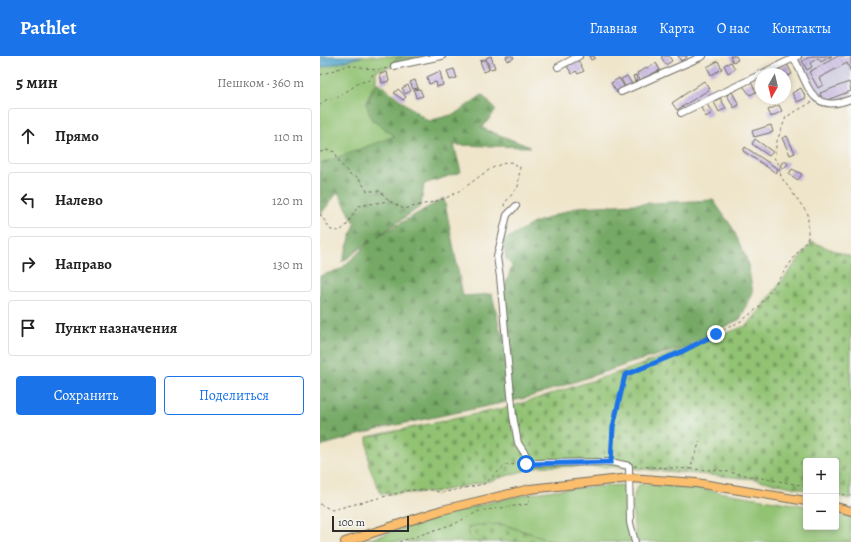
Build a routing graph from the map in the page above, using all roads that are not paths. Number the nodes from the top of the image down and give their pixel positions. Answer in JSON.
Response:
{"nodes":[{"id":1,"x":442,"y":56,"type":"edge"},
{"id":2,"x":579,"y":56,"type":"edge"},
{"id":3,"x":703,"y":56,"type":"edge"},
{"id":4,"x":795,"y":56,"type":"edge"},
{"id":5,"x":394,"y":66,"type":"road end"},
{"id":6,"x":558,"y":67,"type":"dead end"},
{"id":7,"x":621,"y":92,"type":"dead end"},
{"id":8,"x":851,"y":98,"type":"edge"},
{"id":9,"x":681,"y":113,"type":"dead end"},
{"id":10,"x":516,"y":206,"type":"dead end"},
{"id":11,"x":630,"y":478,"type":"junction"},
{"id":12,"x":803,"y":500,"type":"edge"},
{"id":13,"x":839,"y":508,"type":"edge"},
{"id":14,"x":851,"y":511,"type":"edge"},
{"id":15,"x":345,"y":542,"type":"edge"},
{"id":16,"x":635,"y":542,"type":"edge"}],
"edges":[{"from":1,"to":5,"type":"street"},
{"from":2,"to":6,"type":"street"},
{"from":3,"to":7,"type":"street"},
{"from":4,"to":8,"type":"street"},
{"from":4,"to":9,"type":"street"},
{"from":10,"to":11,"type":"street"},
{"from":11,"to":12,"type":"main road"},
{"from":11,"to":15,"type":"main road"},
{"from":11,"to":16,"type":"street"},
{"from":13,"to":14,"type":"main road"}]}
